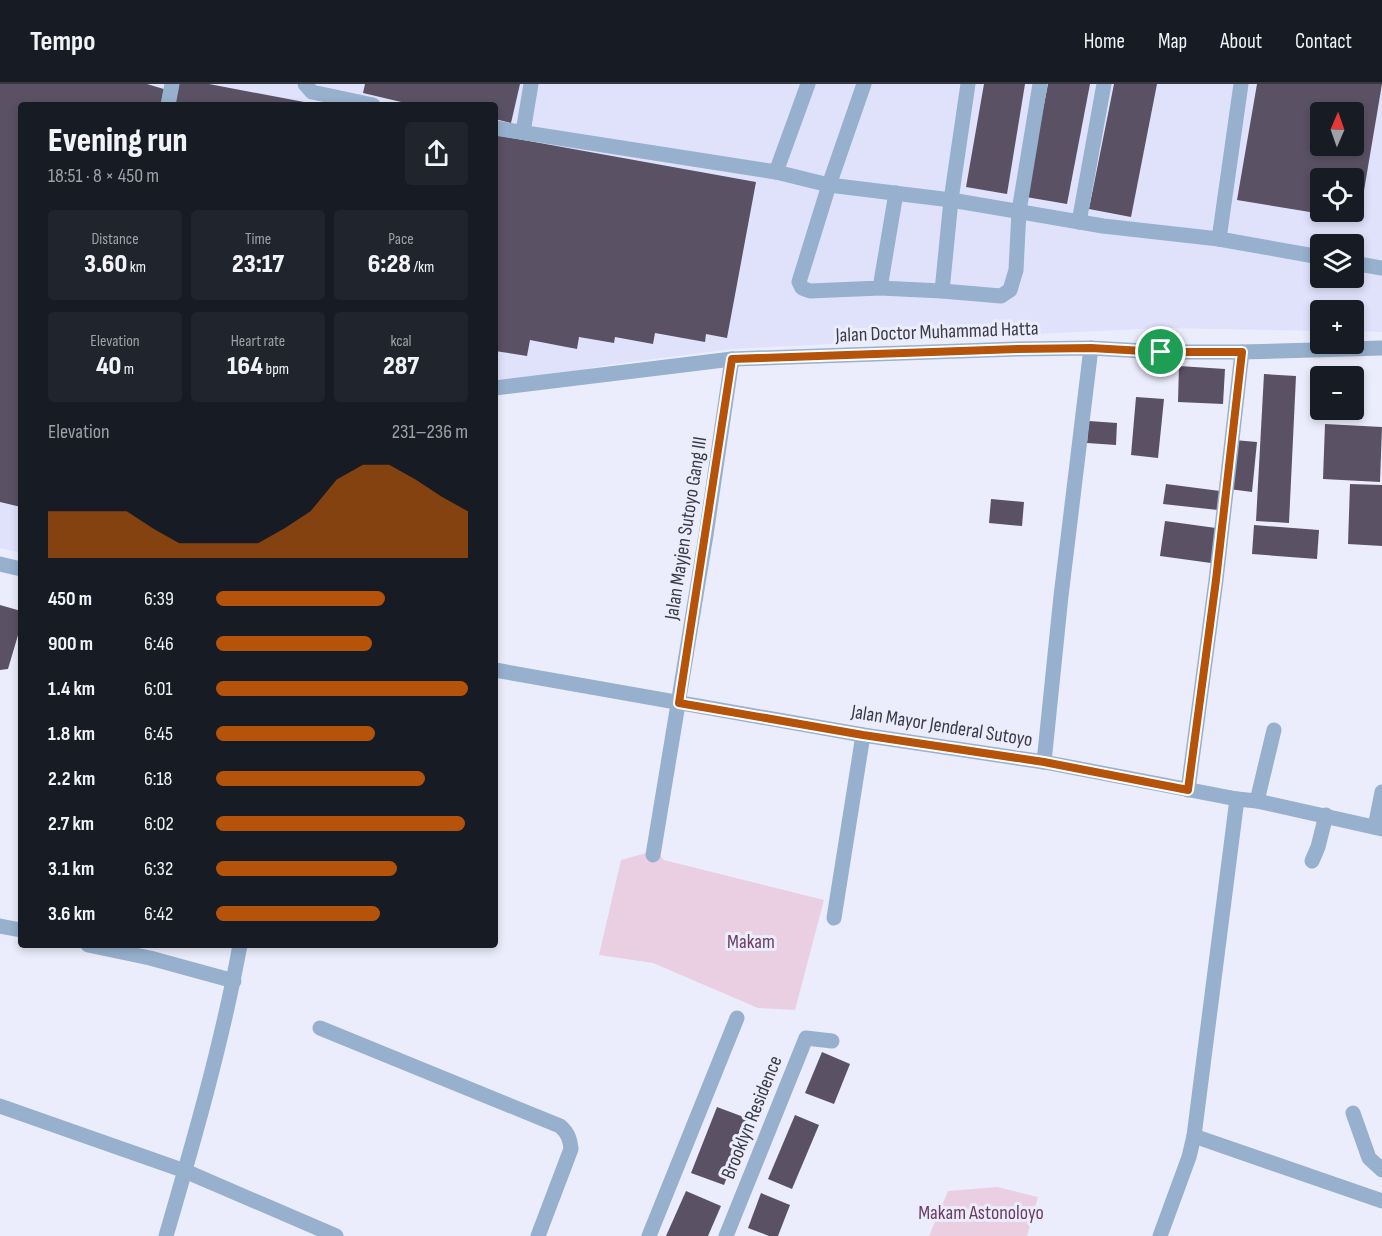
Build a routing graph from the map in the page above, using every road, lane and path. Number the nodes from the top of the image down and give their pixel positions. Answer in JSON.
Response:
{"nodes":[{"id":1,"x":172,"y":84,"type":"edge"},
{"id":2,"x":305,"y":84,"type":"edge"},
{"id":3,"x":531,"y":84,"type":"edge"},
{"id":4,"x":808,"y":84,"type":"edge"},
{"id":5,"x":864,"y":84,"type":"edge"},
{"id":6,"x":968,"y":84,"type":"edge"},
{"id":7,"x":1040,"y":84,"type":"edge"},
{"id":8,"x":1104,"y":84,"type":"edge"},
{"id":9,"x":1241,"y":84,"type":"edge"},
{"id":10,"x":169,"y":102,"type":"edge"},
{"id":11,"x":359,"y":102,"type":"edge"},
{"id":12,"x":498,"y":128,"type":"edge"},
{"id":13,"x":523,"y":132,"type":"junction"},
{"id":14,"x":776,"y":172,"type":"junction"},
{"id":15,"x":829,"y":184,"type":"junction"},
{"id":16,"x":896,"y":193,"type":"junction"},
{"id":17,"x":951,"y":200,"type":"junction"},
{"id":18,"x":1019,"y":211,"type":"junction"},
{"id":19,"x":1079,"y":222,"type":"junction"},
{"id":20,"x":1219,"y":239,"type":"junction"},
{"id":21,"x":1310,"y":255,"type":"edge"},
{"id":22,"x":1364,"y":265,"type":"edge"},
{"id":23,"x":1382,"y":268,"type":"edge"},
{"id":24,"x":880,"y":288,"type":"junction"},
{"id":25,"x":942,"y":291,"type":"junction"},
{"id":26,"x":1091,"y":348,"type":"junction"},
{"id":27,"x":1382,"y":348,"type":"edge"},
{"id":28,"x":1242,"y":352,"type":"junction"},
{"id":29,"x":732,"y":359,"type":"junction"},
{"id":30,"x":498,"y":388,"type":"edge"},
{"id":31,"x":0,"y":564,"type":"edge"},
{"id":32,"x":18,"y":568,"type":"edge"},
{"id":33,"x":498,"y":672,"type":"edge"},
{"id":34,"x":679,"y":703,"type":"junction"},
{"id":35,"x":1274,"y":730,"type":"dead end"},
{"id":36,"x":863,"y":735,"type":"junction"},
{"id":37,"x":1044,"y":762,"type":"junction"},
{"id":38,"x":1188,"y":790,"type":"junction"},
{"id":39,"x":1382,"y":792,"type":"edge"},
{"id":40,"x":1237,"y":799,"type":"junction"},
{"id":41,"x":1257,"y":801,"type":"junction"},
{"id":42,"x":1326,"y":816,"type":"junction"},
{"id":43,"x":1379,"y":828,"type":"edge"},
{"id":44,"x":653,"y":855,"type":"dead end"},
{"id":45,"x":1312,"y":861,"type":"dead end"},
{"id":46,"x":834,"y":918,"type":"dead end"},
{"id":47,"x":0,"y":926,"type":"edge"},
{"id":48,"x":18,"y":929,"type":"edge"},
{"id":49,"x":102,"y":948,"type":"edge"},
{"id":50,"x":240,"y":948,"type":"edge"},
{"id":51,"x":234,"y":981,"type":"junction"},
{"id":52,"x":737,"y":1018,"type":"dead end"},
{"id":53,"x":320,"y":1028,"type":"dead end"},
{"id":54,"x":832,"y":1041,"type":"dead end"},
{"id":55,"x":0,"y":1106,"type":"edge"},
{"id":56,"x":1353,"y":1113,"type":"dead end"},
{"id":57,"x":1194,"y":1136,"type":"junction"},
{"id":58,"x":1382,"y":1170,"type":"edge"},
{"id":59,"x":185,"y":1171,"type":"junction"},
{"id":60,"x":1382,"y":1201,"type":"edge"},
{"id":61,"x":166,"y":1236,"type":"edge"},
{"id":62,"x":336,"y":1236,"type":"edge"},
{"id":63,"x":538,"y":1236,"type":"edge"},
{"id":64,"x":649,"y":1236,"type":"edge"},
{"id":65,"x":726,"y":1236,"type":"edge"},
{"id":66,"x":1160,"y":1236,"type":"edge"}],
"edges":[{"from":1,"to":10,"type":"street"},
{"from":2,"to":11,"type":"street"},
{"from":3,"to":13,"type":"street"},
{"from":4,"to":14,"type":"street"},
{"from":5,"to":15,"type":"street"},
{"from":6,"to":17,"type":"street"},
{"from":7,"to":18,"type":"street"},
{"from":8,"to":19,"type":"street"},
{"from":9,"to":20,"type":"street"},
{"from":12,"to":13,"type":"street"},
{"from":13,"to":14,"type":"street"},
{"from":14,"to":15,"type":"street"},
{"from":15,"to":16,"type":"street"},
{"from":15,"to":24,"type":"street"},
{"from":16,"to":17,"type":"street"},
{"from":16,"to":24,"type":"street"},
{"from":17,"to":18,"type":"street"},
{"from":17,"to":25,"type":"street"},
{"from":18,"to":19,"type":"street"},
{"from":18,"to":25,"type":"street"},
{"from":19,"to":20,"type":"street"},
{"from":20,"to":21,"type":"street"},
{"from":22,"to":23,"type":"street"},
{"from":24,"to":25,"type":"street"},
{"from":26,"to":28,"type":"street","name":"Jalan Doctor Muhammad Hatta"},
{"from":26,"to":29,"type":"street","name":"Jalan Doctor Muhammad Hatta"},
{"from":26,"to":37,"type":"street"},
{"from":27,"to":28,"type":"street","name":"Jalan Doctor Muhammad Hatta"},
{"from":28,"to":38,"type":"street"},
{"from":29,"to":30,"type":"street","name":"Jalan Doctor Muhammad Hatta"},
{"from":29,"to":34,"type":"street","name":"Jalan Mayjen Sutoyo Gang III"},
{"from":31,"to":32,"type":"street"},
{"from":33,"to":34,"type":"street","name":"Jalan Mayor Jenderal Sutoyo"},
{"from":34,"to":36,"type":"street","name":"Jalan Mayor Jenderal Sutoyo"},
{"from":34,"to":44,"type":"street","name":"Jalan Mayjen Sutoyo Gang III"},
{"from":35,"to":41,"type":"street"},
{"from":36,"to":37,"type":"street","name":"Jalan Mayor Jenderal Sutoyo"},
{"from":36,"to":46,"type":"street"},
{"from":37,"to":38,"type":"street","name":"Jalan Mayor Jenderal Sutoyo"},
{"from":38,"to":40,"type":"street","name":"Jalan Mayor Jenderal Sutoyo"},
{"from":39,"to":43,"type":"street"},
{"from":40,"to":41,"type":"street","name":"Jalan Mayor Jenderal Sutoyo"},
{"from":40,"to":57,"type":"street"},
{"from":41,"to":42,"type":"street","name":"Jalan Mayor Jenderal Sutoyo"},
{"from":42,"to":43,"type":"street","name":"Jalan Mayor Jenderal Sutoyo"},
{"from":42,"to":45,"type":"street"},
{"from":47,"to":48,"type":"street"},
{"from":49,"to":51,"type":"street"},
{"from":50,"to":51,"type":"street"},
{"from":51,"to":59,"type":"street"},
{"from":52,"to":64,"type":"street"},
{"from":53,"to":63,"type":"street"},
{"from":54,"to":65,"type":"street","name":"Brooklyn Residence"},
{"from":55,"to":59,"type":"street"},
{"from":56,"to":58,"type":"street"},
{"from":57,"to":60,"type":"street"},
{"from":57,"to":66,"type":"street"},
{"from":59,"to":61,"type":"street"},
{"from":59,"to":62,"type":"street"}]}
